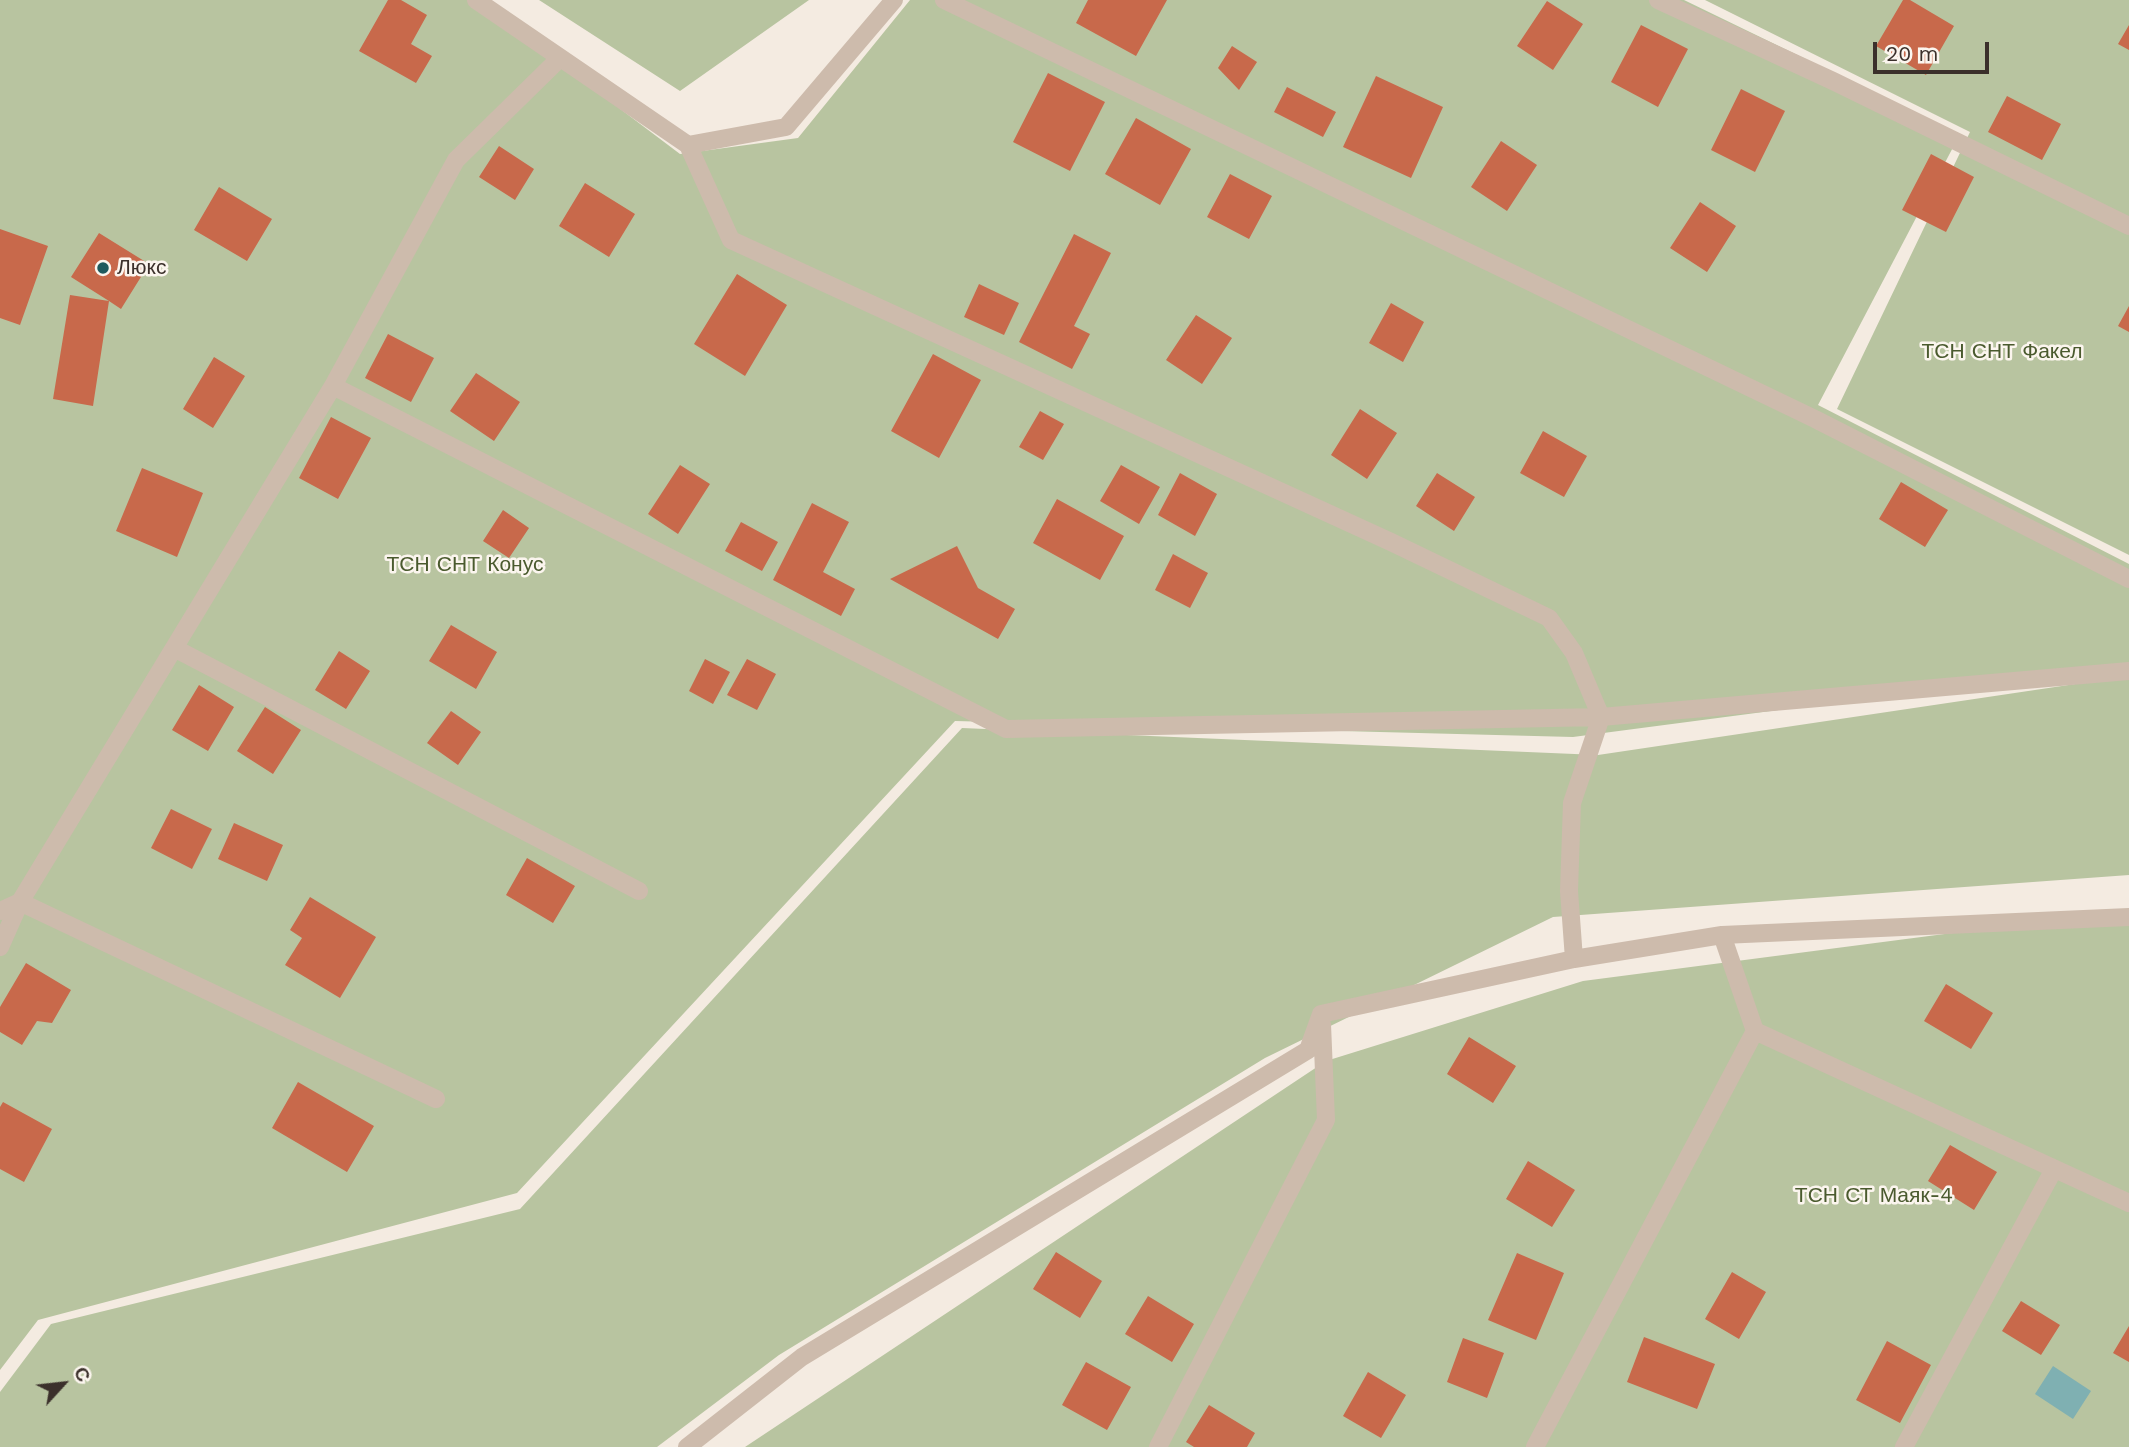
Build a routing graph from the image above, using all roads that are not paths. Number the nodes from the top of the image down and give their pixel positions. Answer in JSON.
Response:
{"nodes":[{"id":1,"x":476,"y":0,"type":"edge"},
{"id":2,"x":894,"y":0,"type":"edge"},
{"id":3,"x":944,"y":0,"type":"edge"},
{"id":4,"x":1658,"y":0,"type":"edge"},
{"id":5,"x":560,"y":58,"type":"junction"},
{"id":6,"x":688,"y":145,"type":"junction"},
{"id":7,"x":2129,"y":226,"type":"edge"},
{"id":8,"x":333,"y":386,"type":"junction"},
{"id":9,"x":2129,"y":579,"type":"edge"},
{"id":10,"x":174,"y":648,"type":"junction"},
{"id":11,"x":2129,"y":671,"type":"edge"},
{"id":12,"x":1601,"y":717,"type":"junction"},
{"id":13,"x":639,"y":891,"type":"dead end"},
{"id":14,"x":20,"y":902,"type":"junction"},
{"id":15,"x":0,"y":911,"type":"edge"},
{"id":16,"x":2129,"y":917,"type":"edge"},
{"id":17,"x":1722,"y":935,"type":"junction"},
{"id":18,"x":0,"y":947,"type":"edge"},
{"id":19,"x":1574,"y":959,"type":"junction"},
{"id":20,"x":1321,"y":1014,"type":"junction"},
{"id":21,"x":1755,"y":1031,"type":"junction"},
{"id":22,"x":436,"y":1099,"type":"dead end"},
{"id":23,"x":2054,"y":1169,"type":"junction"},
{"id":24,"x":2129,"y":1203,"type":"edge"},
{"id":25,"x":687,"y":1447,"type":"edge"},
{"id":26,"x":1158,"y":1447,"type":"edge"},
{"id":27,"x":1535,"y":1447,"type":"edge"},
{"id":28,"x":1904,"y":1447,"type":"edge"}],
"edges":[{"from":1,"to":5,"type":"street"},
{"from":2,"to":6,"type":"street"},
{"from":3,"to":9,"type":"street"},
{"from":4,"to":7,"type":"street"},
{"from":5,"to":6,"type":"street"},
{"from":5,"to":8,"type":"street"},
{"from":6,"to":12,"type":"street"},
{"from":8,"to":10,"type":"street"},
{"from":8,"to":12,"type":"street"},
{"from":10,"to":13,"type":"street"},
{"from":10,"to":14,"type":"street"},
{"from":11,"to":12,"type":"street"},
{"from":12,"to":19,"type":"street"},
{"from":14,"to":15,"type":"street"},
{"from":14,"to":18,"type":"street"},
{"from":14,"to":22,"type":"street"},
{"from":16,"to":17,"type":"street"},
{"from":17,"to":19,"type":"street"},
{"from":17,"to":21,"type":"street"},
{"from":19,"to":20,"type":"street"},
{"from":20,"to":25,"type":"street"},
{"from":20,"to":26,"type":"street"},
{"from":21,"to":23,"type":"street"},
{"from":21,"to":27,"type":"street"},
{"from":23,"to":24,"type":"street"},
{"from":23,"to":28,"type":"street"}]}
